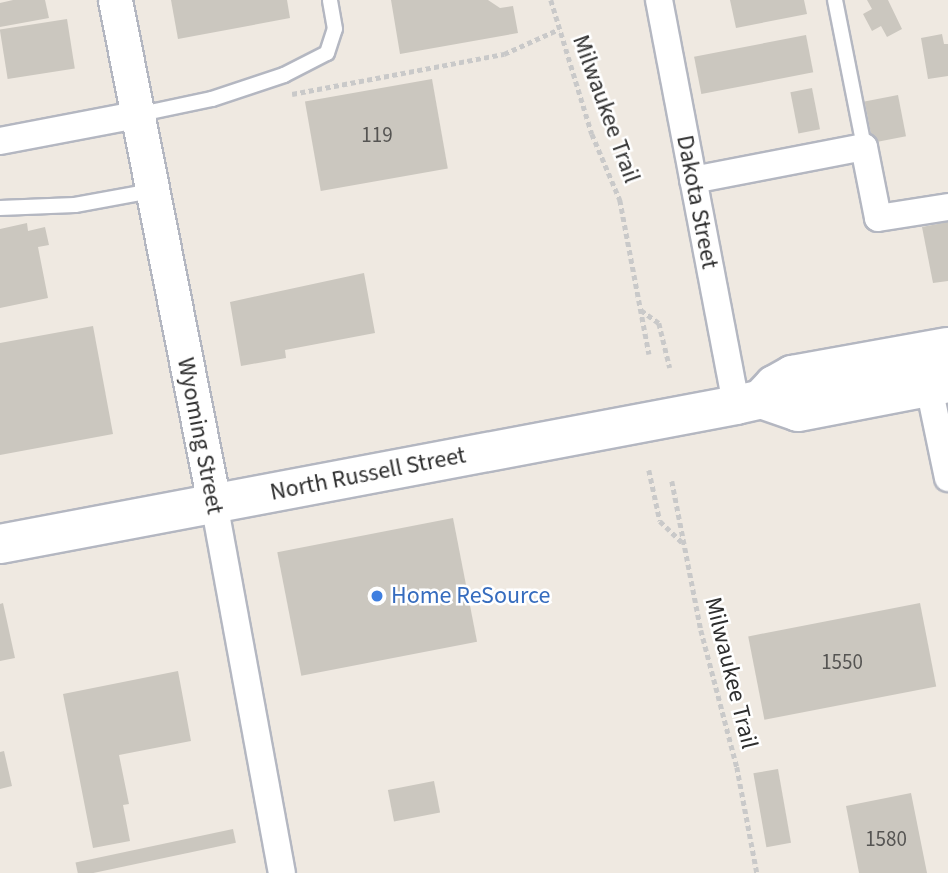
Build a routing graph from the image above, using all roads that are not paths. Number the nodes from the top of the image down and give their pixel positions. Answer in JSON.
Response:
{"nodes":[{"id":1,"x":115,"y":0,"type":"edge"},
{"id":2,"x":330,"y":0,"type":"edge"},
{"id":3,"x":659,"y":0,"type":"edge"},
{"id":4,"x":835,"y":0,"type":"edge"},
{"id":5,"x":136,"y":116,"type":"junction"},
{"id":6,"x":0,"y":141,"type":"edge"},
{"id":7,"x":864,"y":147,"type":"junction"},
{"id":8,"x":693,"y":180,"type":"junction"},
{"id":9,"x":151,"y":191,"type":"junction"},
{"id":10,"x":948,"y":207,"type":"edge"},
{"id":11,"x":0,"y":208,"type":"edge"},
{"id":12,"x":948,"y":347,"type":"edge"},
{"id":13,"x":942,"y":378,"type":"edge"},
{"id":14,"x":749,"y":402,"type":"junction"},
{"id":15,"x":948,"y":478,"type":"edge"},
{"id":16,"x":214,"y":503,"type":"junction"},
{"id":17,"x":0,"y":544,"type":"edge"},
{"id":18,"x":282,"y":873,"type":"edge"}],
"edges":[{"from":1,"to":5,"type":"street","name":"Wyoming Street"},
{"from":2,"to":5,"type":"lane"},
{"from":3,"to":8,"type":"street","name":"Dakota Street"},
{"from":4,"to":7,"type":"lane"},
{"from":5,"to":6,"type":"street"},
{"from":5,"to":9,"type":"street","name":"Wyoming Street"},
{"from":7,"to":8,"type":"street"},
{"from":7,"to":10,"type":"street"},
{"from":8,"to":14,"type":"street","name":"Dakota Street"},
{"from":9,"to":11,"type":"lane"},
{"from":9,"to":16,"type":"street","name":"Wyoming Street"},
{"from":12,"to":14,"type":"main road"},
{"from":13,"to":14,"type":"main road"},
{"from":13,"to":15,"type":"street"},
{"from":14,"to":16,"type":"main road","name":"North Russell Street"},
{"from":16,"to":17,"type":"main road","name":"North Russell Street"},
{"from":16,"to":18,"type":"street","name":"Wyoming Street"}]}
